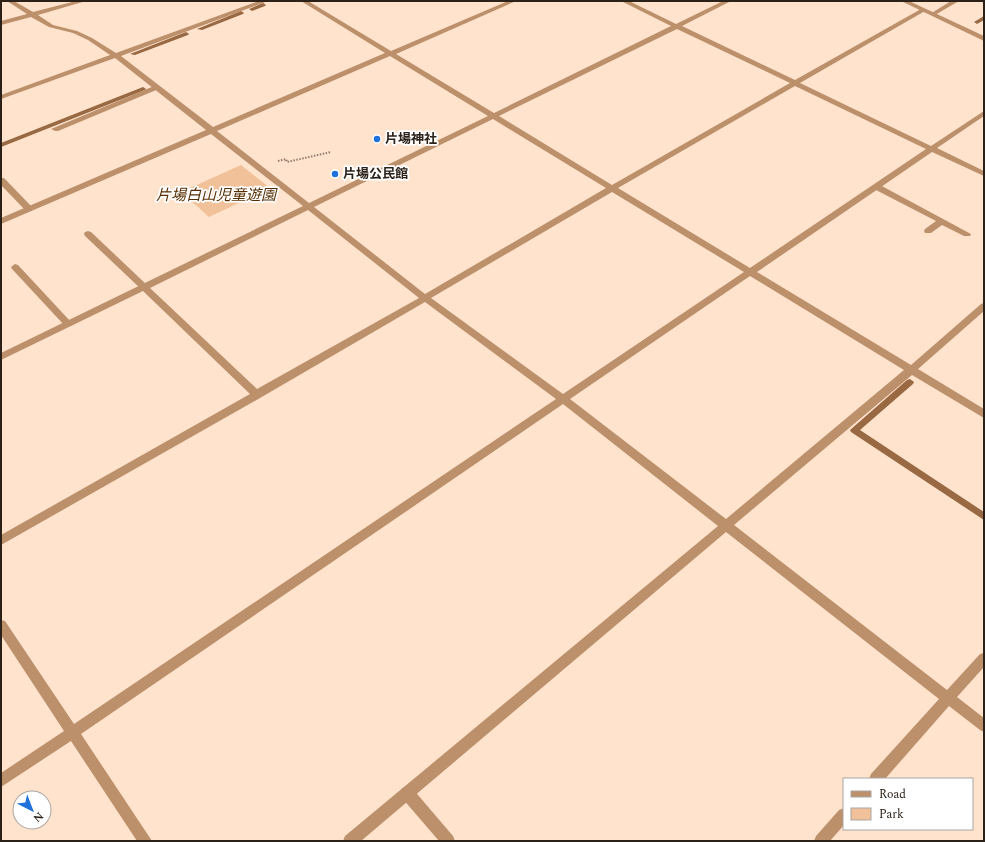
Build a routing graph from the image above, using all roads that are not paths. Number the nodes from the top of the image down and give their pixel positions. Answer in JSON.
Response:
{"nodes":[{"id":1,"x":10,"y":1,"type":"edge"},
{"id":2,"x":83,"y":1,"type":"edge"},
{"id":3,"x":265,"y":1,"type":"edge"},
{"id":4,"x":304,"y":1,"type":"edge"},
{"id":5,"x":513,"y":1,"type":"edge"},
{"id":6,"x":624,"y":1,"type":"edge"},
{"id":7,"x":728,"y":1,"type":"edge"},
{"id":8,"x":904,"y":1,"type":"edge"},
{"id":9,"x":956,"y":1,"type":"edge"},
{"id":10,"x":923,"y":10,"type":"junction"},
{"id":11,"x":34,"y":14,"type":"junction"},
{"id":12,"x":933,"y":14,"type":"junction"},
{"id":13,"x":1,"y":23,"type":"edge"},
{"id":14,"x":676,"y":26,"type":"junction"},
{"id":15,"x":984,"y":39,"type":"edge"},
{"id":16,"x":391,"y":54,"type":"junction"},
{"id":17,"x":117,"y":56,"type":"junction"},
{"id":18,"x":794,"y":83,"type":"junction"},
{"id":19,"x":158,"y":88,"type":"junction"},
{"id":20,"x":1,"y":98,"type":"edge"},
{"id":21,"x":984,"y":113,"type":"edge"},
{"id":22,"x":494,"y":116,"type":"junction"},
{"id":23,"x":55,"y":129,"type":"dead end"},
{"id":24,"x":210,"y":131,"type":"junction"},
{"id":25,"x":932,"y":149,"type":"junction"},
{"id":26,"x":984,"y":174,"type":"edge"},
{"id":27,"x":1,"y":180,"type":"edge"},
{"id":28,"x":877,"y":187,"type":"junction"},
{"id":29,"x":612,"y":188,"type":"junction"},
{"id":30,"x":308,"y":207,"type":"junction"},
{"id":31,"x":29,"y":209,"type":"junction"},
{"id":32,"x":1,"y":221,"type":"edge"},
{"id":33,"x":942,"y":221,"type":"junction"},
{"id":34,"x":928,"y":231,"type":"dead end"},
{"id":35,"x":88,"y":234,"type":"dead end"},
{"id":36,"x":967,"y":234,"type":"dead end"},
{"id":37,"x":15,"y":267,"type":"dead end"},
{"id":38,"x":750,"y":272,"type":"junction"},
{"id":39,"x":144,"y":287,"type":"junction"},
{"id":40,"x":425,"y":298,"type":"junction"},
{"id":41,"x":984,"y":306,"type":"edge"},
{"id":42,"x":68,"y":324,"type":"junction"},
{"id":43,"x":1,"y":357,"type":"edge"},
{"id":44,"x":911,"y":370,"type":"junction"},
{"id":45,"x":257,"y":395,"type":"junction"},
{"id":46,"x":563,"y":399,"type":"junction"},
{"id":47,"x":984,"y":414,"type":"edge"},
{"id":48,"x":725,"y":526,"type":"junction"},
{"id":49,"x":1,"y":540,"type":"edge"},
{"id":50,"x":1,"y":625,"type":"edge"},
{"id":51,"x":984,"y":658,"type":"edge"},
{"id":52,"x":948,"y":698,"type":"junction"},
{"id":53,"x":984,"y":726,"type":"edge"},
{"id":54,"x":72,"y":732,"type":"junction"},
{"id":55,"x":877,"y":778,"type":"edge"},
{"id":56,"x":1,"y":781,"type":"edge"},
{"id":57,"x":407,"y":793,"type":"junction"},
{"id":58,"x":843,"y":816,"type":"edge"},
{"id":59,"x":145,"y":841,"type":"edge"},
{"id":60,"x":350,"y":841,"type":"edge"},
{"id":61,"x":448,"y":841,"type":"edge"},
{"id":62,"x":820,"y":841,"type":"edge"}],
"edges":[{"from":1,"to":11,"type":"street"},
{"from":2,"to":11,"type":"street"},
{"from":3,"to":17,"type":"street"},
{"from":4,"to":16,"type":"street"},
{"from":5,"to":16,"type":"street"},
{"from":6,"to":14,"type":"street"},
{"from":7,"to":14,"type":"street"},
{"from":8,"to":10,"type":"street"},
{"from":9,"to":12,"type":"street"},
{"from":10,"to":12,"type":"street"},
{"from":10,"to":18,"type":"street"},
{"from":11,"to":13,"type":"street"},
{"from":11,"to":17,"type":"street"},
{"from":12,"to":15,"type":"street"},
{"from":14,"to":18,"type":"street"},
{"from":14,"to":22,"type":"street"},
{"from":16,"to":22,"type":"street"},
{"from":16,"to":24,"type":"street"},
{"from":17,"to":19,"type":"street"},
{"from":17,"to":20,"type":"street"},
{"from":18,"to":25,"type":"street"},
{"from":18,"to":29,"type":"street"},
{"from":19,"to":23,"type":"street"},
{"from":19,"to":24,"type":"street"},
{"from":21,"to":25,"type":"street"},
{"from":22,"to":29,"type":"street"},
{"from":22,"to":30,"type":"street"},
{"from":24,"to":30,"type":"street"},
{"from":24,"to":31,"type":"street"},
{"from":25,"to":26,"type":"street"},
{"from":25,"to":28,"type":"street"},
{"from":27,"to":31,"type":"street"},
{"from":28,"to":33,"type":"street"},
{"from":28,"to":38,"type":"street"},
{"from":29,"to":38,"type":"street"},
{"from":29,"to":40,"type":"street"},
{"from":30,"to":39,"type":"street"},
{"from":30,"to":40,"type":"street"},
{"from":31,"to":32,"type":"street"},
{"from":33,"to":34,"type":"street"},
{"from":33,"to":36,"type":"street"},
{"from":35,"to":39,"type":"street"},
{"from":37,"to":42,"type":"street"},
{"from":38,"to":44,"type":"street"},
{"from":38,"to":46,"type":"street"},
{"from":39,"to":42,"type":"street"},
{"from":39,"to":45,"type":"street"},
{"from":40,"to":45,"type":"street"},
{"from":40,"to":46,"type":"street"},
{"from":41,"to":44,"type":"street"},
{"from":42,"to":43,"type":"street"},
{"from":44,"to":47,"type":"street"},
{"from":44,"to":48,"type":"street"},
{"from":45,"to":49,"type":"street"},
{"from":46,"to":48,"type":"street"},
{"from":46,"to":54,"type":"street"},
{"from":48,"to":52,"type":"street"},
{"from":48,"to":57,"type":"street"},
{"from":50,"to":54,"type":"street"},
{"from":51,"to":52,"type":"street"},
{"from":52,"to":53,"type":"street"},
{"from":52,"to":55,"type":"street"},
{"from":54,"to":56,"type":"street"},
{"from":54,"to":59,"type":"street"},
{"from":57,"to":60,"type":"street"},
{"from":57,"to":61,"type":"street"},
{"from":58,"to":62,"type":"street"}]}
